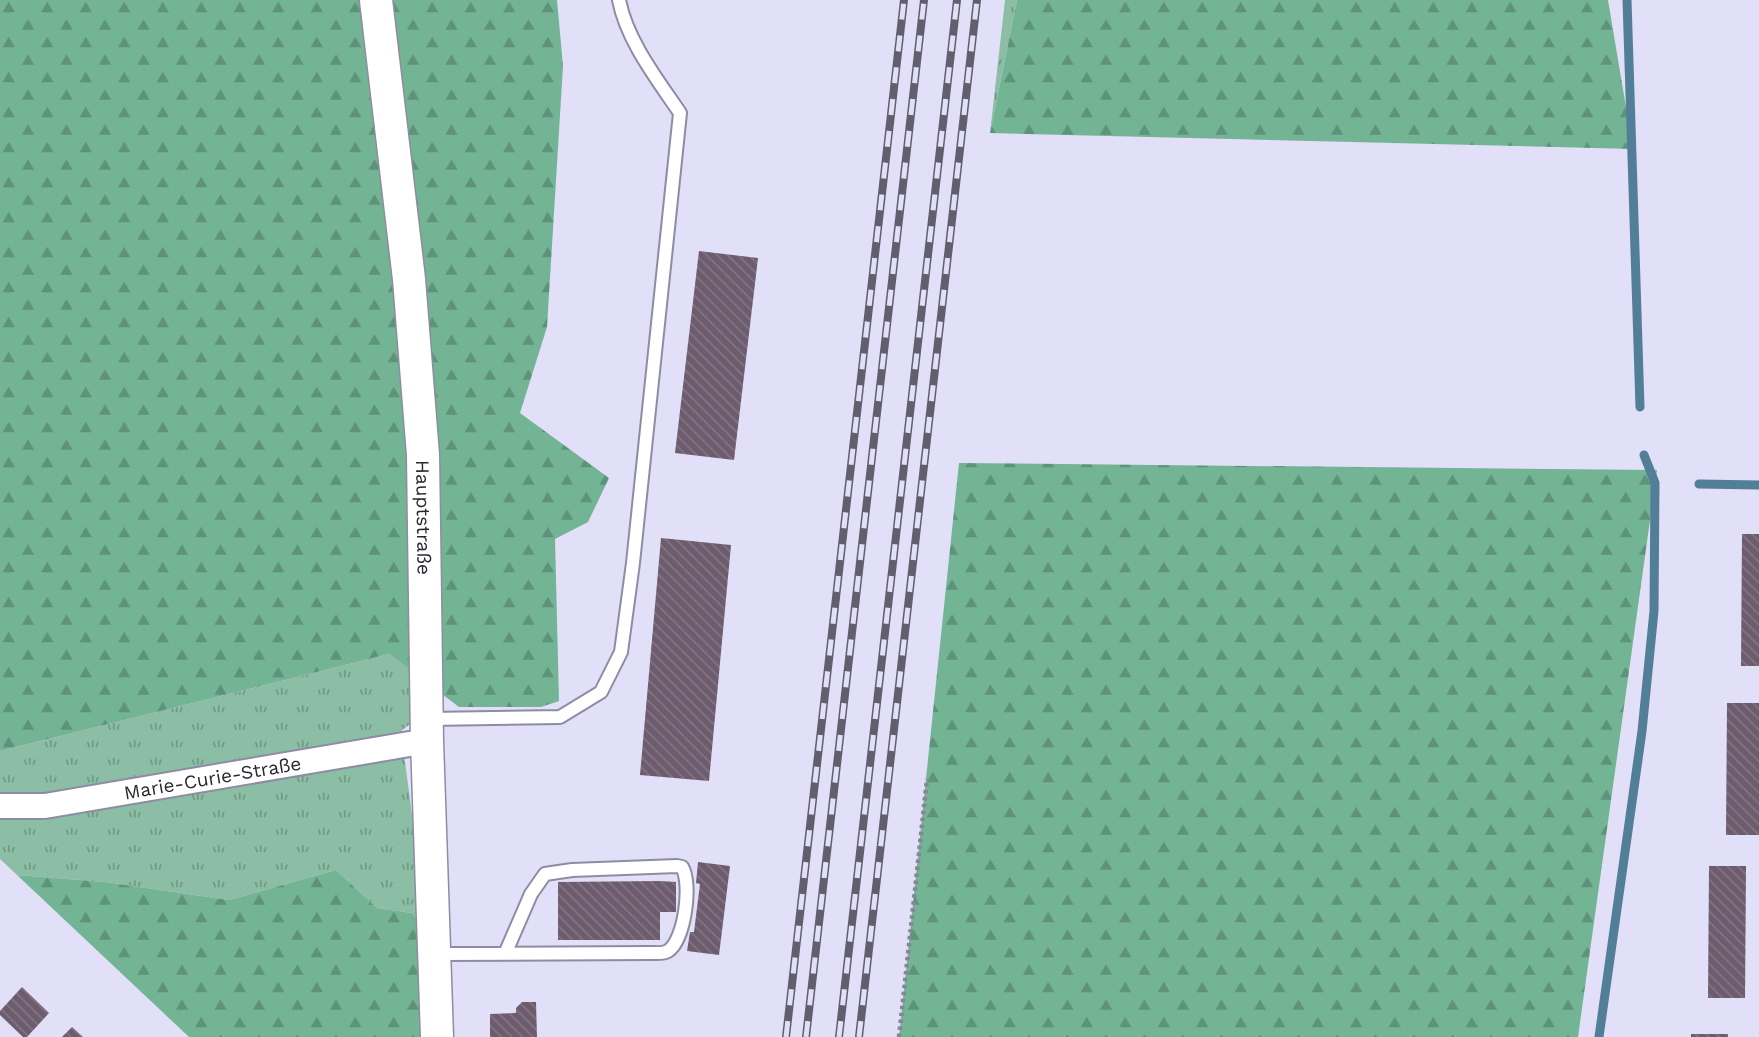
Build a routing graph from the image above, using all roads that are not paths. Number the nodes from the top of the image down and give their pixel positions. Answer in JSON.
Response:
{"nodes":[{"id":1,"x":376,"y":0,"type":"edge"},
{"id":2,"x":619,"y":0,"type":"edge"},
{"id":3,"x":427,"y":730,"type":"junction"},
{"id":4,"x":0,"y":806,"type":"edge"},
{"id":5,"x":436,"y":954,"type":"junction"},
{"id":6,"x":505,"y":954,"type":"junction"},
{"id":7,"x":437,"y":1037,"type":"edge"}],
"edges":[{"from":1,"to":3,"type":"street","name":"Hauptstraße"},
{"from":2,"to":3,"type":"lane"},
{"from":3,"to":4,"type":"street","name":"Marie-Curie-Straße"},
{"from":3,"to":5,"type":"street","name":"Hauptstraße"},
{"from":5,"to":6,"type":"lane"},
{"from":5,"to":7,"type":"street","name":"Hauptstraße"},
{"from":6,"to":6,"type":"lane"}]}
